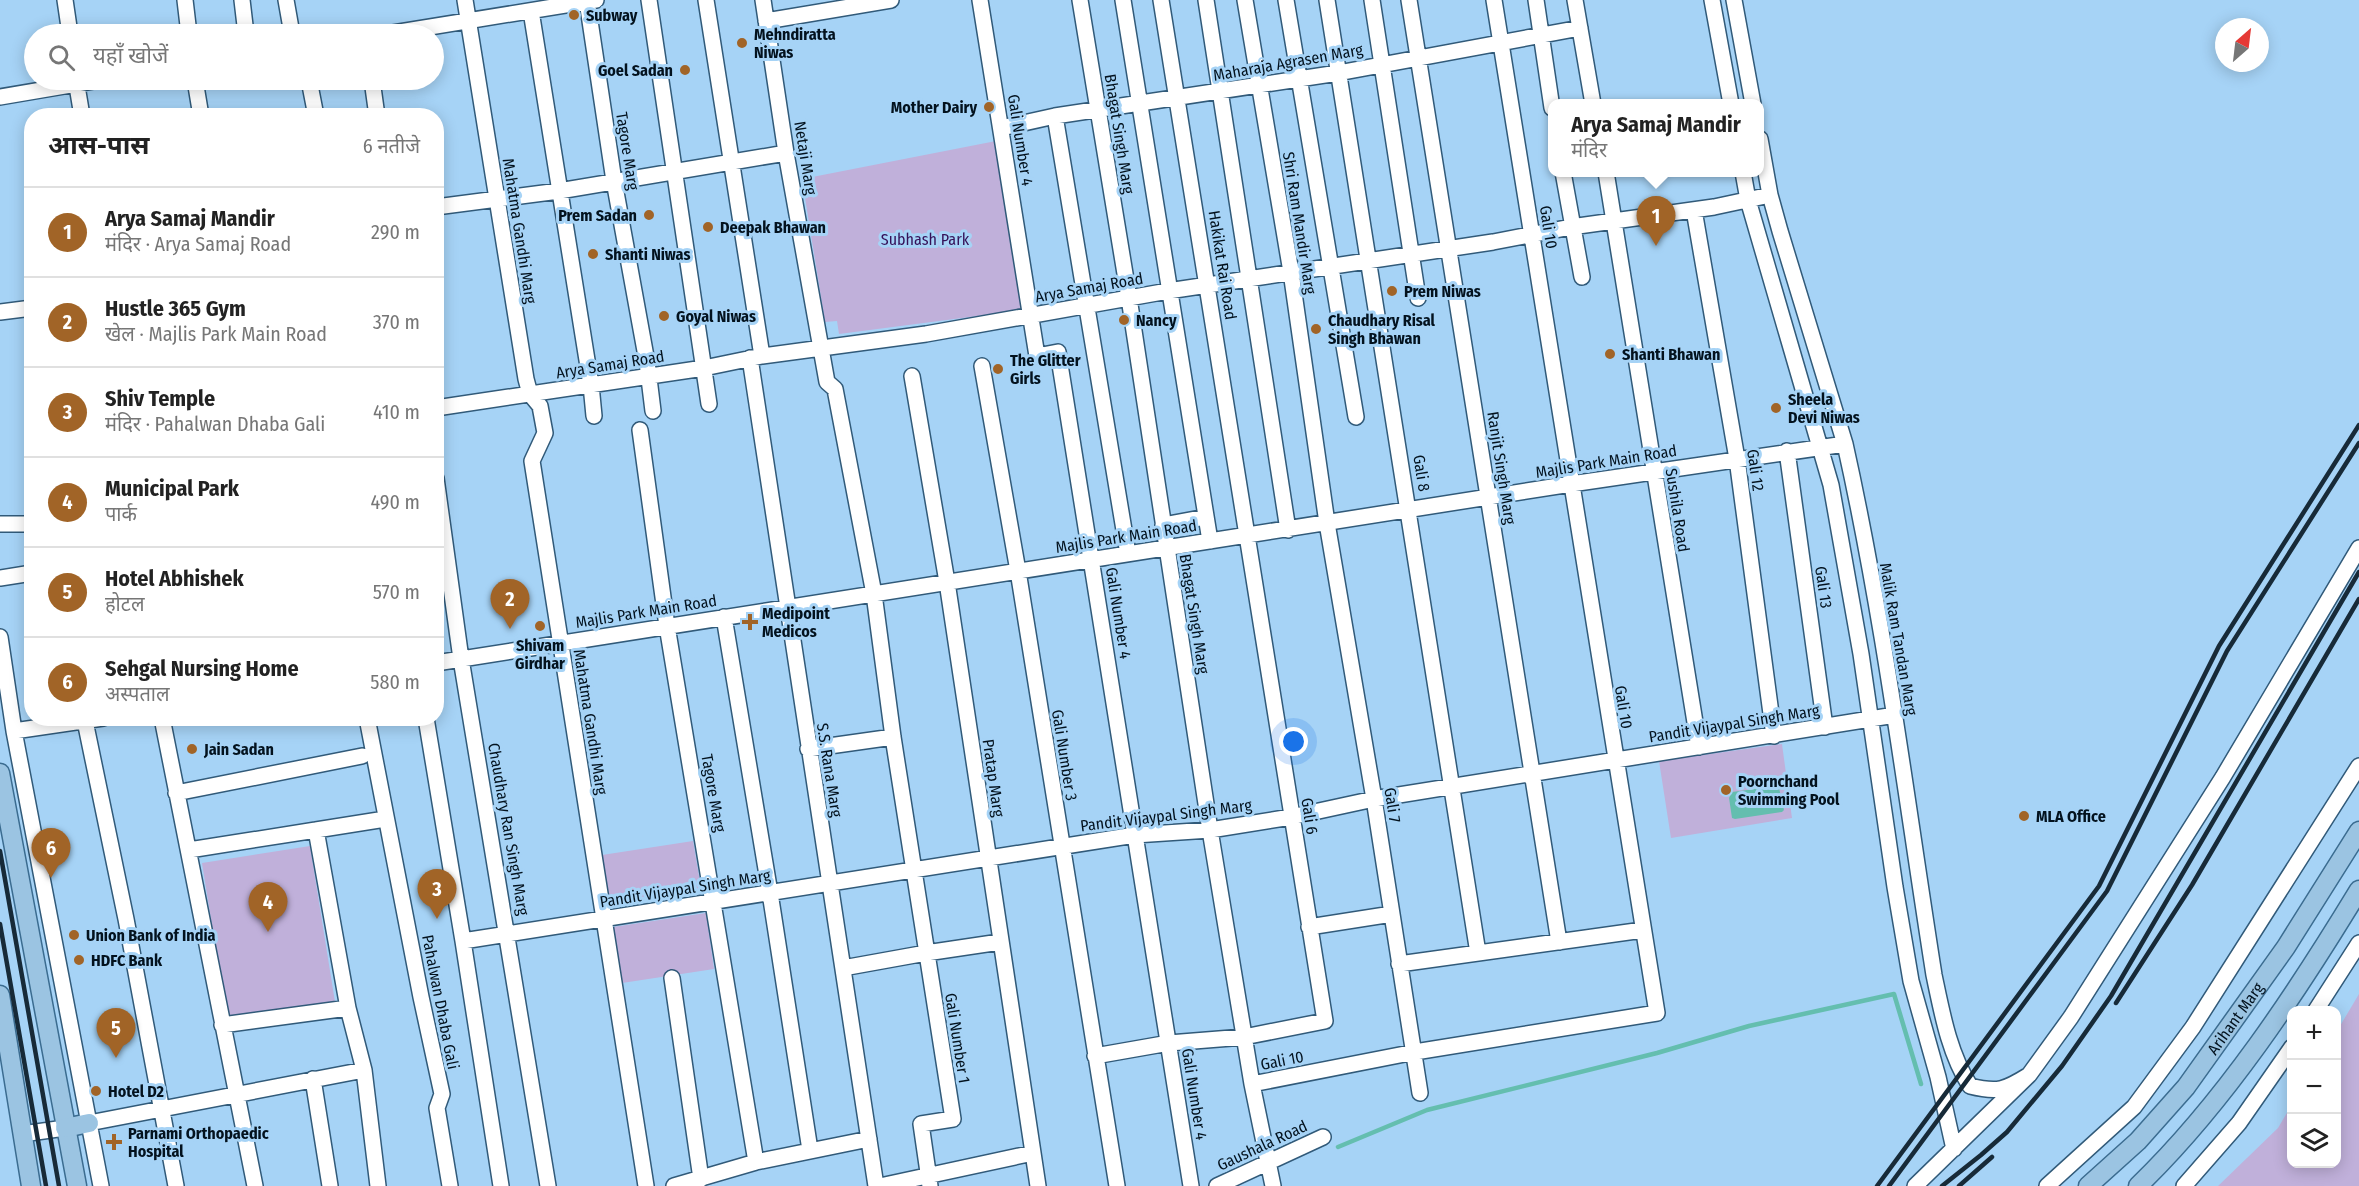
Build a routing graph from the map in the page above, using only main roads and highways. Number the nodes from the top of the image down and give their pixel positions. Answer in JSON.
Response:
{"nodes":[{"id":1,"x":0,"y":773,"type":"edge"},
{"id":2,"x":2359,"y":831,"type":"edge"},
{"id":3,"x":2359,"y":890,"type":"edge"},
{"id":4,"x":0,"y":995,"type":"edge"},
{"id":5,"x":90,"y":1123,"type":"road end"},
{"id":6,"x":65,"y":1128,"type":"junction"},
{"id":7,"x":31,"y":1186,"type":"edge"},
{"id":8,"x":77,"y":1186,"type":"edge"},
{"id":9,"x":2088,"y":1186,"type":"edge"},
{"id":10,"x":2138,"y":1186,"type":"edge"}],
"edges":[{"from":1,"to":6,"type":"main road"},
{"from":2,"to":9,"type":"main road","name":"Arihant Marg"},
{"from":3,"to":10,"type":"main road","name":"Arihant Marg"},
{"from":4,"to":7,"type":"main road"},
{"from":5,"to":6,"type":"main road"},
{"from":6,"to":8,"type":"main road"}]}
